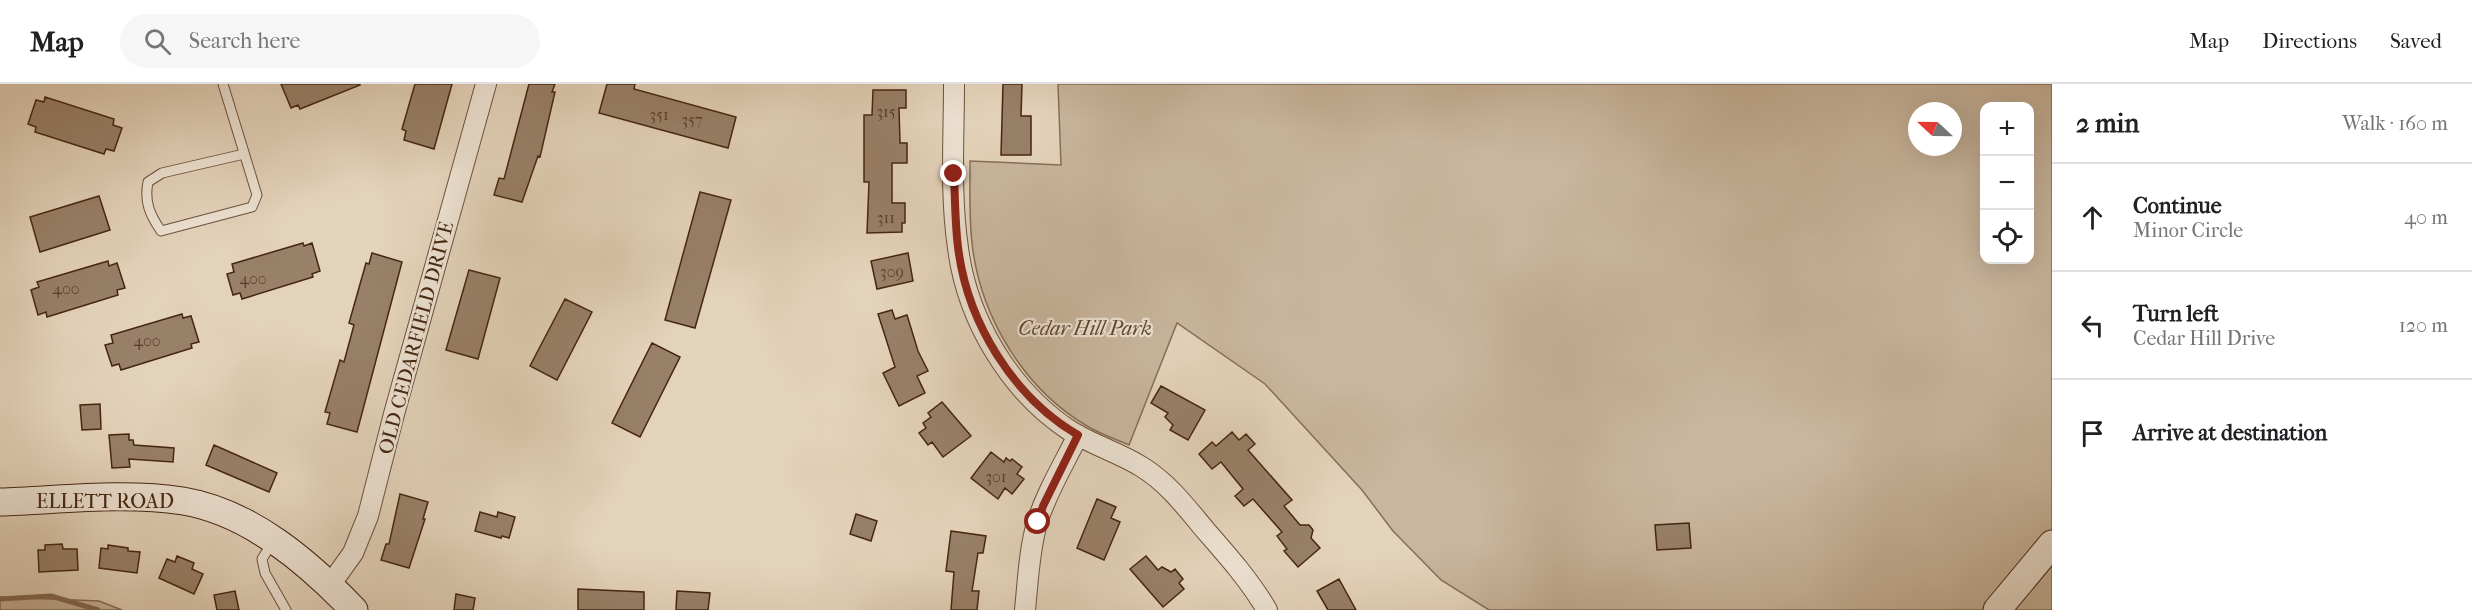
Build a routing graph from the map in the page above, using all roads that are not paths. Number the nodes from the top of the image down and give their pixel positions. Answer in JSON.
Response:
{"nodes":[{"id":1,"x":223,"y":84,"type":"edge"},
{"id":2,"x":486,"y":84,"type":"edge"},
{"id":3,"x":954,"y":84,"type":"edge"},
{"id":4,"x":244,"y":154,"type":"junction"},
{"id":5,"x":1078,"y":435,"type":"junction"},
{"id":6,"x":0,"y":502,"type":"edge"},
{"id":7,"x":274,"y":541,"type":"junction"},
{"id":8,"x":2052,"y":544,"type":"edge"},
{"id":9,"x":330,"y":585,"type":"junction"},
{"id":10,"x":286,"y":610,"type":"edge"},
{"id":11,"x":354,"y":610,"type":"edge"},
{"id":12,"x":1025,"y":610,"type":"edge"},
{"id":13,"x":1267,"y":610,"type":"edge"},
{"id":14,"x":1998,"y":610,"type":"edge"}],
"edges":[{"from":1,"to":4,"type":"lane"},
{"from":2,"to":9,"type":"street","name":"OLD CEDARFIELD DRIVE"},
{"from":3,"to":5,"type":"street"},
{"from":4,"to":4,"type":"lane"},
{"from":5,"to":12,"type":"street"},
{"from":5,"to":13,"type":"street"},
{"from":6,"to":7,"type":"street","name":"ELLETT ROAD"},
{"from":7,"to":9,"type":"street","name":"ELLETT ROAD"},
{"from":7,"to":10,"type":"lane"},
{"from":8,"to":14,"type":"street"},
{"from":9,"to":11,"type":"street","name":"ELLETT ROAD"}]}
